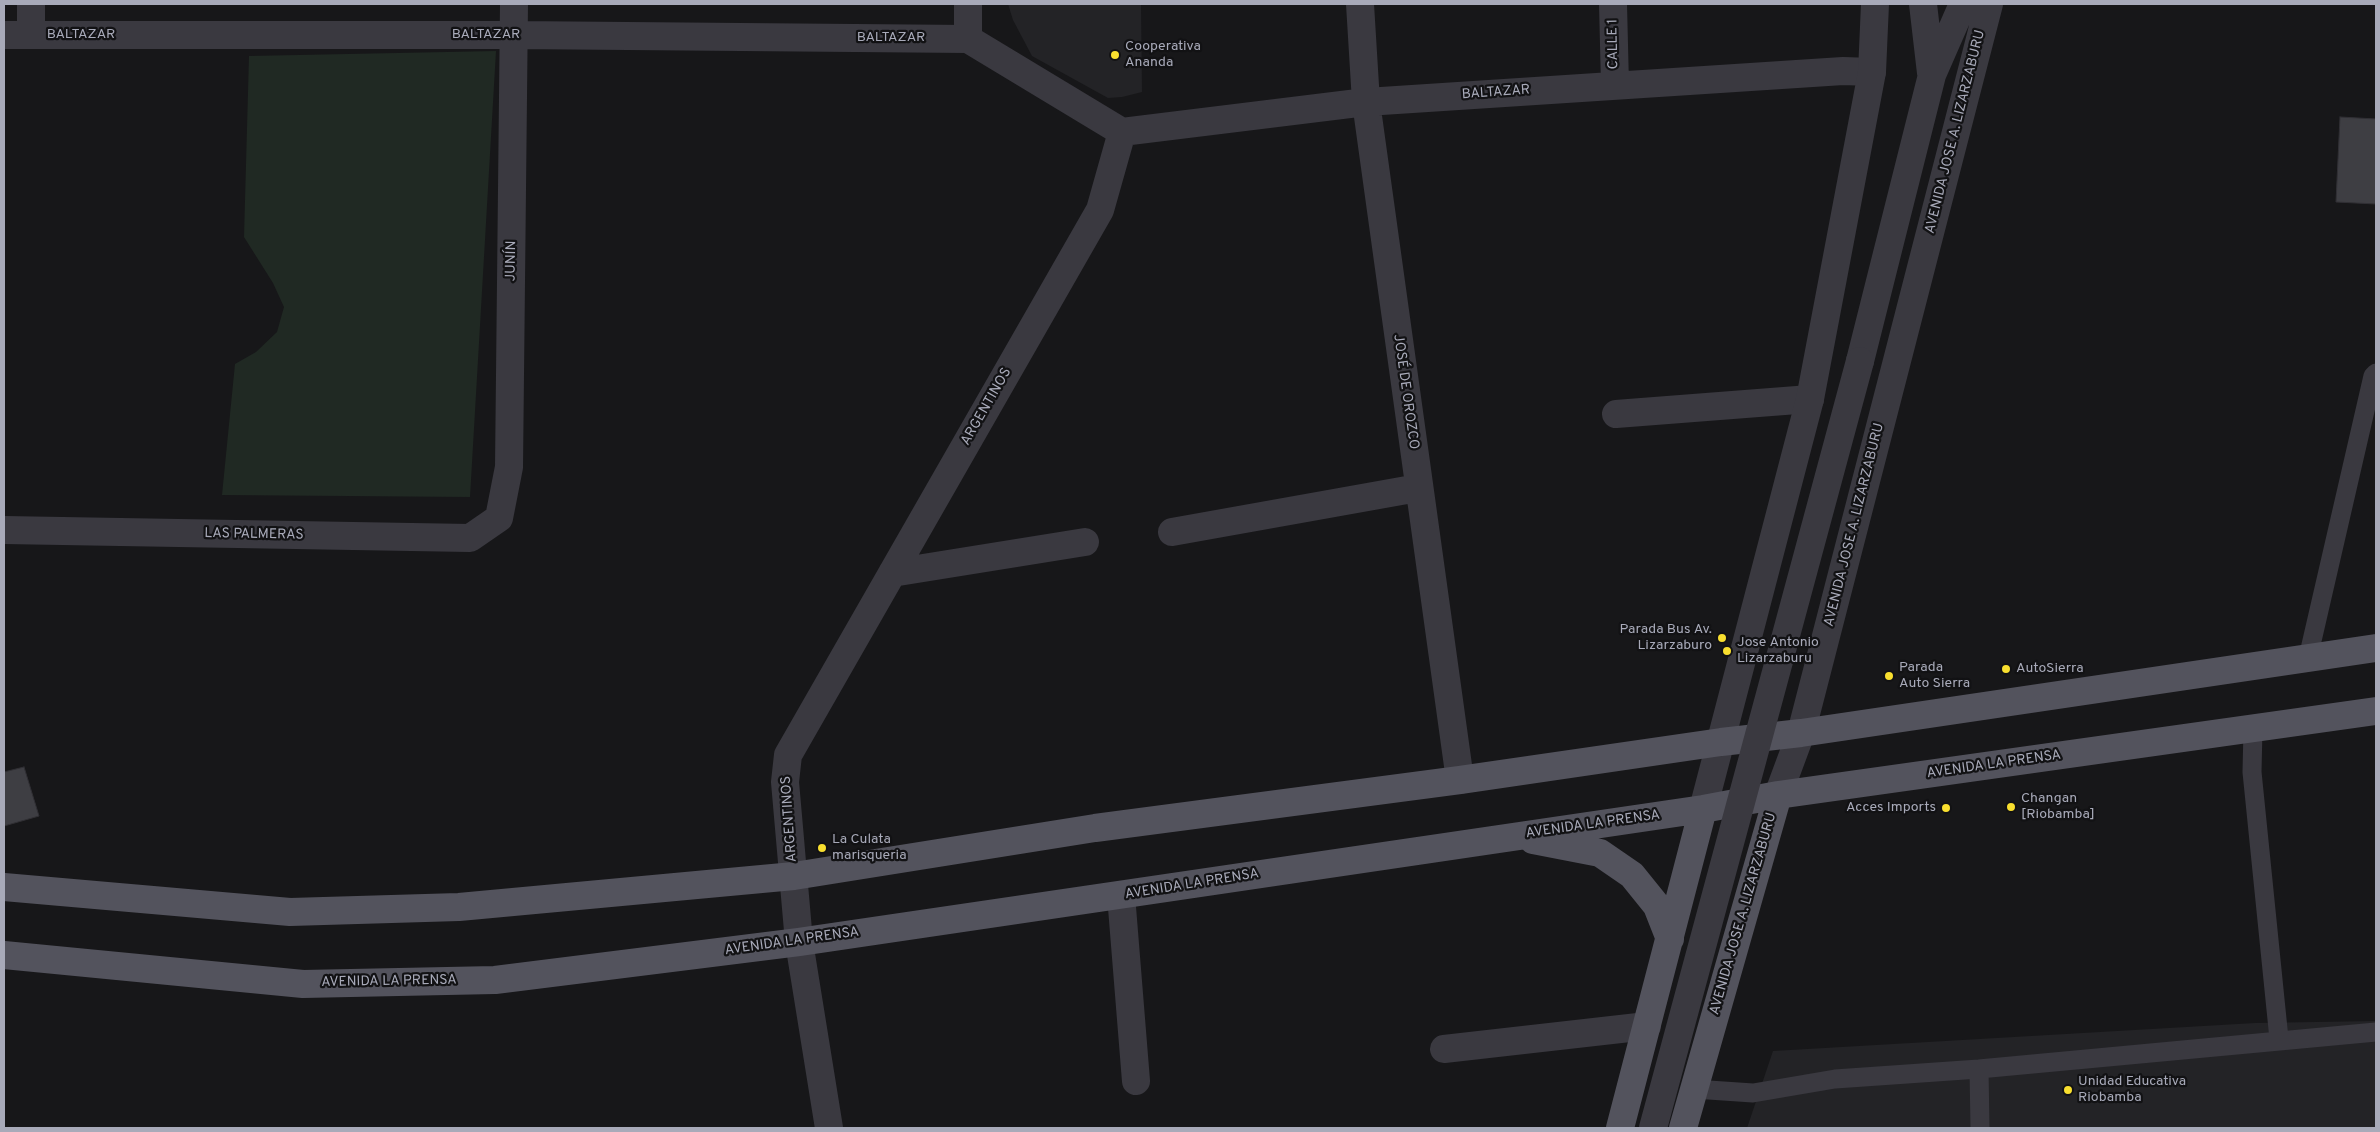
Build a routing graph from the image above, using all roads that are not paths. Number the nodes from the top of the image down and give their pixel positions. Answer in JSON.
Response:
{"nodes":[{"id":1,"x":30,"y":4,"type":"edge"},
{"id":2,"x":514,"y":4,"type":"edge"},
{"id":3,"x":968,"y":4,"type":"edge"},
{"id":4,"x":1360,"y":4,"type":"edge"},
{"id":5,"x":1613,"y":4,"type":"edge"},
{"id":6,"x":1875,"y":4,"type":"edge"},
{"id":7,"x":1923,"y":4,"type":"edge"},
{"id":8,"x":1962,"y":4,"type":"edge"},
{"id":9,"x":1989,"y":4,"type":"edge"},
{"id":10,"x":4,"y":35,"type":"edge"},
{"id":11,"x":31,"y":35,"type":"junction"},
{"id":12,"x":515,"y":35,"type":"junction"},
{"id":13,"x":968,"y":39,"type":"junction"},
{"id":14,"x":1872,"y":72,"type":"junction"},
{"id":15,"x":1932,"y":75,"type":"junction"},
{"id":16,"x":1615,"y":85,"type":"junction"},
{"id":17,"x":1366,"y":102,"type":"junction"},
{"id":18,"x":1122,"y":132,"type":"junction"},
{"id":19,"x":2376,"y":373,"type":"edge"},
{"id":20,"x":1810,"y":399,"type":"junction"},
{"id":21,"x":1616,"y":414,"type":"dead end"},
{"id":22,"x":1418,"y":488,"type":"junction"},
{"id":23,"x":499,"y":518,"type":"joint"},
{"id":24,"x":4,"y":530,"type":"edge"},
{"id":25,"x":1172,"y":532,"type":"dead end"},
{"id":26,"x":1085,"y":542,"type":"dead end"},
{"id":27,"x":892,"y":573,"type":"junction"},
{"id":28,"x":2376,"y":648,"type":"edge"},
{"id":29,"x":2308,"y":658,"type":"junction"},
{"id":30,"x":2376,"y":711,"type":"edge"},
{"id":31,"x":2253,"y":730,"type":"junction"},
{"id":32,"x":1801,"y":733,"type":"junction"},
{"id":33,"x":1721,"y":742,"type":"junction"},
{"id":34,"x":1460,"y":780,"type":"junction"},
{"id":35,"x":1778,"y":795,"type":"junction"},
{"id":36,"x":1703,"y":809,"type":"junction"},
{"id":37,"x":1512,"y":836,"type":"junction"},
{"id":38,"x":794,"y":876,"type":"junction"},
{"id":39,"x":4,"y":887,"type":"edge"},
{"id":40,"x":1121,"y":895,"type":"junction"},
{"id":41,"x":1670,"y":939,"type":"junction"},
{"id":42,"x":799,"y":942,"type":"junction"},
{"id":43,"x":4,"y":955,"type":"edge"},
{"id":44,"x":1647,"y":1026,"type":"junction"},
{"id":45,"x":2376,"y":1032,"type":"edge"},
{"id":46,"x":2279,"y":1039,"type":"junction"},
{"id":47,"x":1444,"y":1049,"type":"dead end"},
{"id":48,"x":1979,"y":1069,"type":"junction"},
{"id":49,"x":1136,"y":1080,"type":"dead end"},
{"id":50,"x":1694,"y":1088,"type":"junction"},
{"id":51,"x":829,"y":1128,"type":"edge"},
{"id":52,"x":1620,"y":1128,"type":"edge"},
{"id":53,"x":1654,"y":1128,"type":"edge"},
{"id":54,"x":1683,"y":1128,"type":"edge"},
{"id":55,"x":1980,"y":1128,"type":"edge"}],
"edges":[{"from":1,"to":11,"type":"street"},
{"from":2,"to":12,"type":"street","name":"JUNÍN"},
{"from":3,"to":13,"type":"street"},
{"from":4,"to":17,"type":"street","name":"JOSÉ DE OROZCO"},
{"from":5,"to":16,"type":"street","name":"CALLE 1"},
{"from":6,"to":14,"type":"street"},
{"from":7,"to":15,"type":"street"},
{"from":8,"to":15,"type":"street"},
{"from":9,"to":32,"type":"street","name":"AVENIDA JOSE A. LIZARZABURU"},
{"from":10,"to":11,"type":"street","name":"BALTAZAR"},
{"from":11,"to":12,"type":"street","name":"BALTAZAR"},
{"from":12,"to":13,"type":"street","name":"BALTAZAR"},
{"from":12,"to":23,"type":"street","name":"JUNÍN"},
{"from":13,"to":18,"type":"street"},
{"from":14,"to":16,"type":"street","name":"BALTAZAR"},
{"from":14,"to":20,"type":"street"},
{"from":15,"to":53,"type":"street","bridge":true},
{"from":16,"to":17,"type":"street","name":"BALTAZAR"},
{"from":17,"to":18,"type":"street","name":"BALTAZAR"},
{"from":17,"to":22,"type":"street","name":"JOSÉ DE OROZCO"},
{"from":18,"to":27,"type":"street","name":"ARGENTINOS"},
{"from":19,"to":29,"type":"lane"},
{"from":20,"to":21,"type":"street"},
{"from":20,"to":33,"type":"street"},
{"from":22,"to":25,"type":"street"},
{"from":22,"to":34,"type":"street","name":"JOSÉ DE OROZCO"},
{"from":23,"to":24,"type":"street","name":"LAS PALMERAS"},
{"from":26,"to":27,"type":"street"},
{"from":27,"to":38,"type":"street","name":"ARGENTINOS"},
{"from":28,"to":29,"type":"main road"},
{"from":29,"to":32,"type":"main road"},
{"from":30,"to":31,"type":"main road","name":"AVENIDA LA PRENSA"},
{"from":31,"to":35,"type":"main road","name":"AVENIDA LA PRENSA"},
{"from":31,"to":46,"type":"lane"},
{"from":32,"to":33,"type":"main road"},
{"from":32,"to":35,"type":"street","name":"AVENIDA JOSE A. LIZARZABURU"},
{"from":33,"to":34,"type":"main road"},
{"from":33,"to":36,"type":"street"},
{"from":34,"to":38,"type":"main road"},
{"from":35,"to":36,"type":"main road","name":"AVENIDA LA PRENSA"},
{"from":35,"to":50,"type":"main road","name":"AVENIDA JOSE A. LIZARZABURU"},
{"from":36,"to":37,"type":"main road","name":"AVENIDA LA PRENSA"},
{"from":36,"to":41,"type":"main road"},
{"from":37,"to":40,"type":"main road","name":"AVENIDA LA PRENSA"},
{"from":37,"to":41,"type":"main road"},
{"from":38,"to":39,"type":"main road"},
{"from":38,"to":42,"type":"street","name":"ARGENTINOS"},
{"from":40,"to":42,"type":"main road","name":"AVENIDA LA PRENSA"},
{"from":40,"to":49,"type":"street"},
{"from":41,"to":44,"type":"main road"},
{"from":42,"to":43,"type":"main road","name":"AVENIDA LA PRENSA"},
{"from":42,"to":51,"type":"street"},
{"from":44,"to":47,"type":"street"},
{"from":44,"to":52,"type":"main road"},
{"from":45,"to":46,"type":"lane"},
{"from":46,"to":48,"type":"lane"},
{"from":48,"to":50,"type":"lane"},
{"from":48,"to":55,"type":"lane"},
{"from":50,"to":54,"type":"main road","name":"AVENIDA JOSE A. LIZARZABURU"}]}
